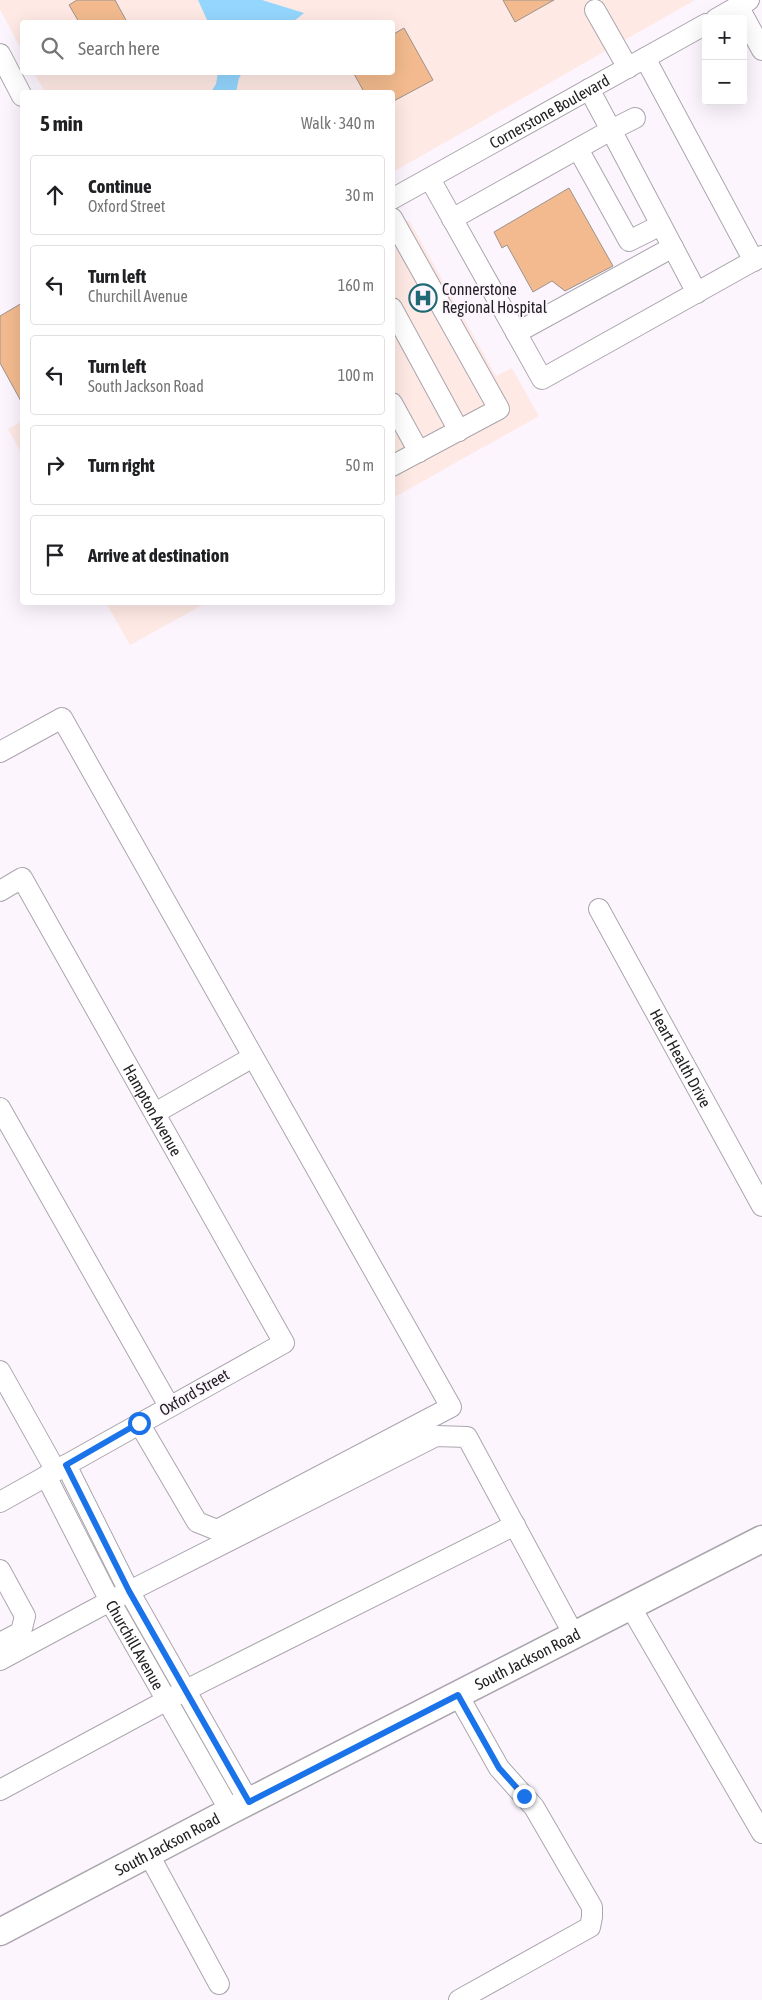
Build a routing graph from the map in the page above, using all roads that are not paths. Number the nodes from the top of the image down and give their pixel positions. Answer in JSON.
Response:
{"nodes":[{"id":1,"x":744,"y":3,"type":"edge"},
{"id":2,"x":595,"y":10,"type":"dead end"},
{"id":3,"x":723,"y":15,"type":"edge"},
{"id":4,"x":702,"y":26,"type":"edge"},
{"id":5,"x":762,"y":50,"type":"edge"},
{"id":6,"x":0,"y":54,"type":"edge"},
{"id":7,"x":636,"y":63,"type":"junction"},
{"id":8,"x":589,"y":89,"type":"junction"},
{"id":9,"x":20,"y":92,"type":"edge"},
{"id":10,"x":635,"y":118,"type":"dead end"},
{"id":11,"x":611,"y":130,"type":"junction"},
{"id":12,"x":578,"y":149,"type":"junction"},
{"id":13,"x":430,"y":179,"type":"junction"},
{"id":14,"x":395,"y":197,"type":"edge"},
{"id":15,"x":452,"y":219,"type":"junction"},
{"id":16,"x":661,"y":225,"type":"junction"},
{"id":17,"x":398,"y":242,"type":"edge"},
{"id":18,"x":673,"y":248,"type":"junction"},
{"id":19,"x":758,"y":259,"type":"edge"},
{"id":20,"x":697,"y":293,"type":"junction"},
{"id":21,"x":395,"y":314,"type":"edge"},
{"id":22,"x":516,"y":333,"type":"junction"},
{"id":23,"x":395,"y":408,"type":"edge"},
{"id":24,"x":459,"y":431,"type":"junction"},
{"id":25,"x":419,"y":452,"type":"junction"},
{"id":26,"x":395,"y":464,"type":"edge"},
{"id":27,"x":0,"y":752,"type":"edge"},
{"id":28,"x":0,"y":891,"type":"edge"},
{"id":29,"x":599,"y":909,"type":"dead end"},
{"id":30,"x":253,"y":1057,"type":"junction"},
{"id":31,"x":0,"y":1108,"type":"edge"},
{"id":32,"x":155,"y":1113,"type":"junction"},
{"id":33,"x":762,"y":1206,"type":"edge"},
{"id":34,"x":284,"y":1342,"type":"joint"},
{"id":35,"x":0,"y":1371,"type":"edge"},
{"id":36,"x":169,"y":1406,"type":"junction"},
{"id":37,"x":139,"y":1423,"type":"junction"},
{"id":38,"x":56,"y":1470,"type":"junction"},
{"id":39,"x":0,"y":1502,"type":"edge"},
{"id":40,"x":514,"y":1526,"type":"junction"},
{"id":41,"x":762,"y":1539,"type":"edge"},
{"id":42,"x":0,"y":1570,"type":"edge"},
{"id":43,"x":129,"y":1591,"type":"junction"},
{"id":44,"x":110,"y":1601,"type":"junction"},
{"id":45,"x":630,"y":1606,"type":"junction"},
{"id":46,"x":574,"y":1635,"type":"junction"},
{"id":47,"x":0,"y":1643,"type":"edge"},
{"id":48,"x":0,"y":1660,"type":"edge"},
{"id":49,"x":176,"y":1695,"type":"junction"},
{"id":50,"x":458,"y":1695,"type":"junction"},
{"id":51,"x":0,"y":1790,"type":"edge"},
{"id":52,"x":239,"y":1806,"type":"junction"},
{"id":53,"x":762,"y":1832,"type":"edge"},
{"id":54,"x":148,"y":1854,"type":"junction"},
{"id":55,"x":0,"y":1932,"type":"edge"},
{"id":56,"x":219,"y":1984,"type":"dead end"},
{"id":57,"x":459,"y":2000,"type":"edge"}],
"edges":[{"from":1,"to":3,"type":"street"},
{"from":1,"to":5,"type":"street"},
{"from":2,"to":7,"type":"street"},
{"from":4,"to":7,"type":"street","name":"Cornerstone Boulevard"},
{"from":6,"to":9,"type":"street"},
{"from":7,"to":8,"type":"street","name":"Cornerstone Boulevard"},
{"from":7,"to":19,"type":"street"},
{"from":8,"to":11,"type":"street"},
{"from":8,"to":13,"type":"street","name":"Cornerstone Boulevard"},
{"from":10,"to":11,"type":"street"},
{"from":11,"to":12,"type":"street"},
{"from":11,"to":16,"type":"street"},
{"from":12,"to":15,"type":"street"},
{"from":12,"to":16,"type":"street"},
{"from":13,"to":14,"type":"street","name":"Cornerstone Boulevard"},
{"from":13,"to":15,"type":"street"},
{"from":15,"to":22,"type":"street"},
{"from":16,"to":18,"type":"street"},
{"from":17,"to":24,"type":"street"},
{"from":18,"to":20,"type":"street"},
{"from":18,"to":22,"type":"street"},
{"from":19,"to":20,"type":"street"},
{"from":20,"to":22,"type":"street"},
{"from":21,"to":24,"type":"street"},
{"from":23,"to":25,"type":"street"},
{"from":24,"to":25,"type":"street"},
{"from":25,"to":26,"type":"street"},
{"from":27,"to":30,"type":"street"},
{"from":28,"to":32,"type":"street","name":"Hampton Avenue"},
{"from":29,"to":33,"type":"street","name":"Heart Health Drive"},
{"from":30,"to":32,"type":"street"},
{"from":30,"to":37,"type":"street"},
{"from":31,"to":36,"type":"street"},
{"from":32,"to":34,"type":"street","name":"Hampton Avenue"},
{"from":34,"to":36,"type":"street","name":"Oxford Street"},
{"from":35,"to":38,"type":"street","name":"Churchill Avenue"},
{"from":36,"to":37,"type":"street","name":"Oxford Street"},
{"from":37,"to":38,"type":"street","name":"Oxford Street"},
{"from":38,"to":39,"type":"street","name":"Oxford Street"},
{"from":38,"to":43,"type":"street","name":"Churchill Avenue"},
{"from":38,"to":44,"type":"street","name":"Churchill Avenue"},
{"from":40,"to":43,"type":"street"},
{"from":40,"to":46,"type":"street"},
{"from":40,"to":49,"type":"street"},
{"from":41,"to":45,"type":"main road","name":"South Jackson Road"},
{"from":42,"to":47,"type":"street"},
{"from":43,"to":44,"type":"street"},
{"from":43,"to":49,"type":"street","name":"Churchill Avenue"},
{"from":44,"to":48,"type":"street"},
{"from":44,"to":49,"type":"street","name":"Churchill Avenue"},
{"from":45,"to":46,"type":"main road","name":"South Jackson Road"},
{"from":45,"to":53,"type":"street"},
{"from":46,"to":50,"type":"main road","name":"South Jackson Road"},
{"from":49,"to":51,"type":"street"},
{"from":49,"to":52,"type":"street","name":"Churchill Avenue"},
{"from":50,"to":52,"type":"main road","name":"South Jackson Road"},
{"from":50,"to":57,"type":"street"},
{"from":52,"to":54,"type":"main road","name":"South Jackson Road"},
{"from":54,"to":55,"type":"main road","name":"South Jackson Road"},
{"from":54,"to":56,"type":"street"}]}
